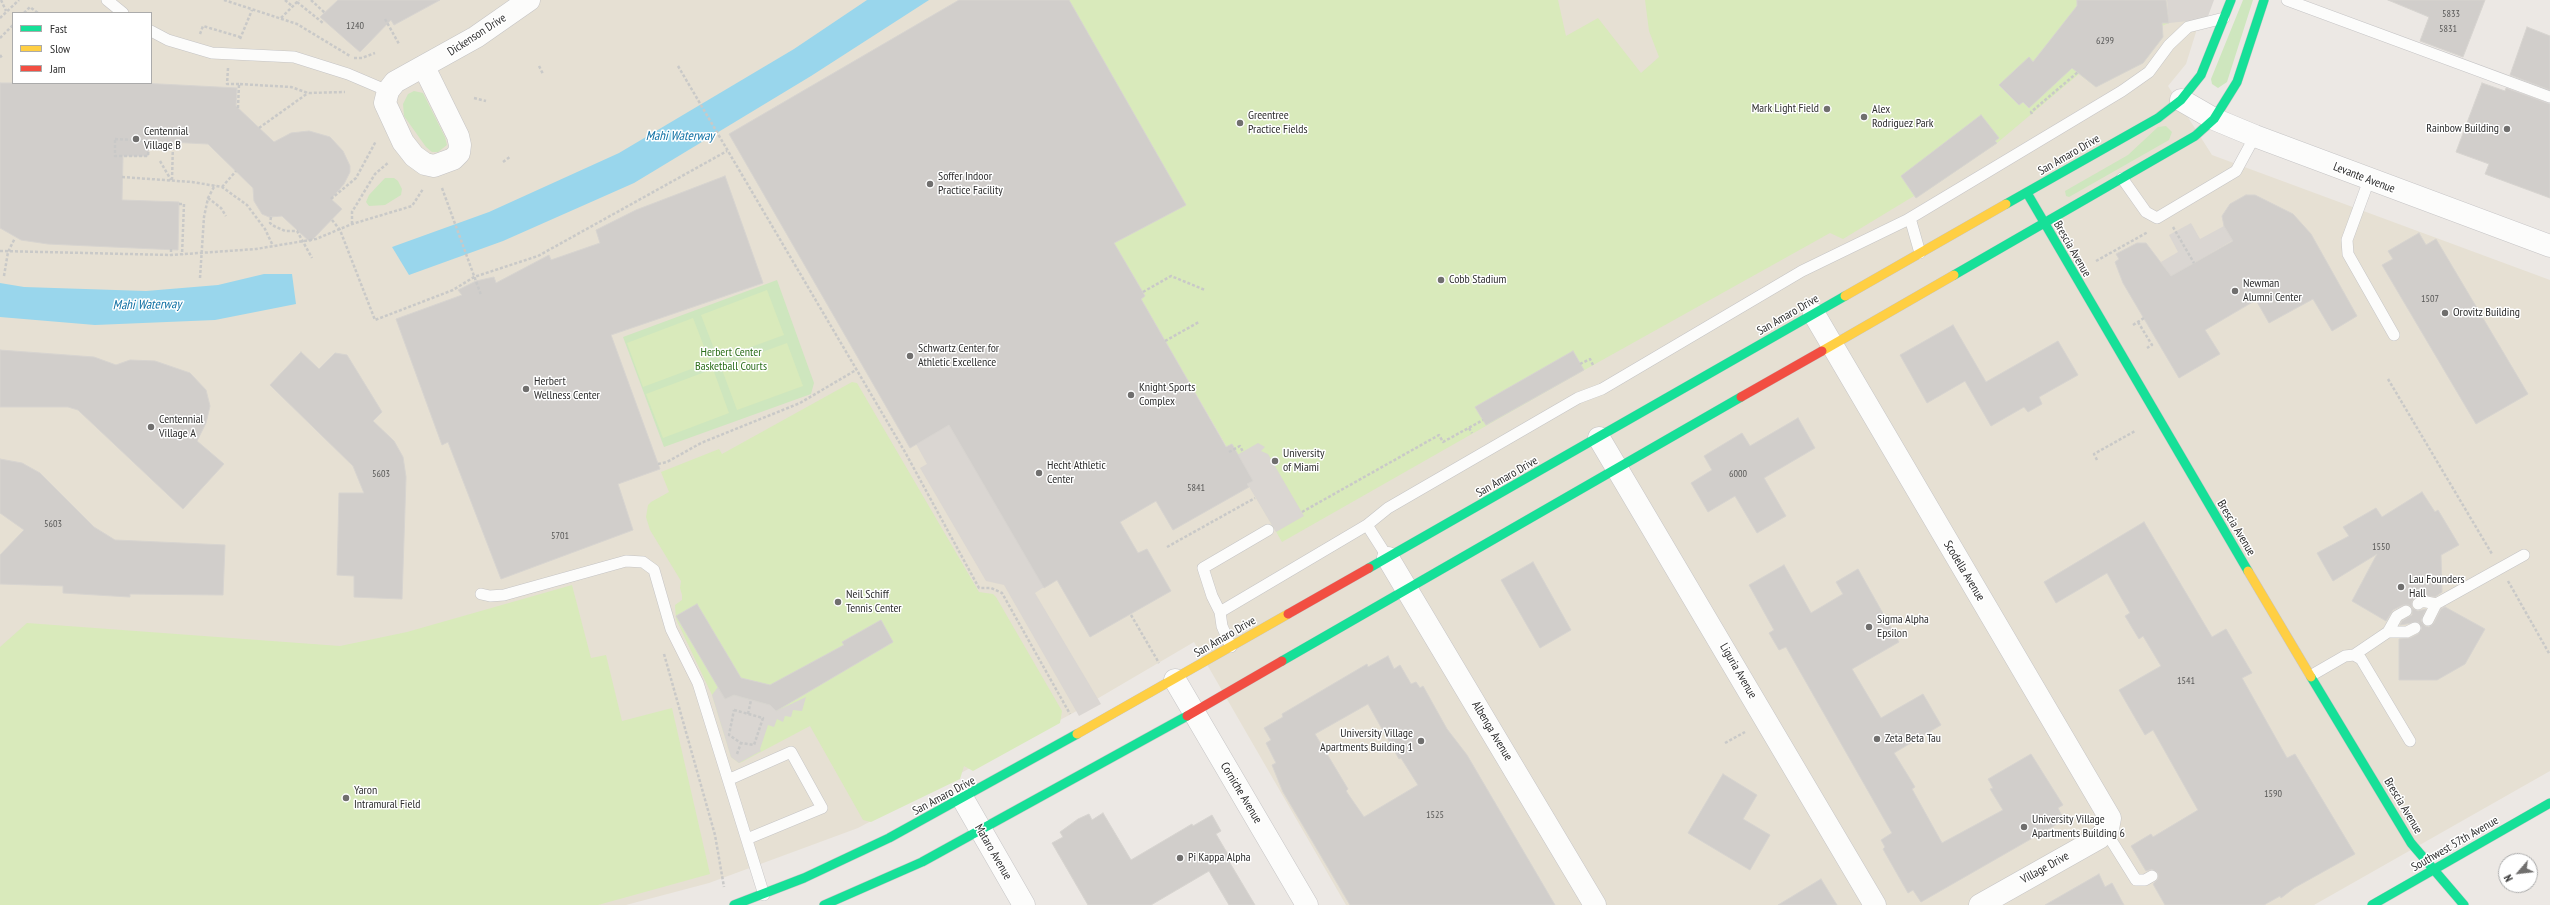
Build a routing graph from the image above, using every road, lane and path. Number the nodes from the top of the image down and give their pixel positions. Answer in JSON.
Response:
{"nodes":[{"id":1,"x":1,"y":0,"type":"edge"},
{"id":2,"x":19,"y":0,"type":"edge"},
{"id":3,"x":107,"y":0,"type":"edge"},
{"id":4,"x":224,"y":0,"type":"edge"},
{"id":5,"x":285,"y":0,"type":"edge"},
{"id":6,"x":311,"y":0,"type":"edge"},
{"id":7,"x":529,"y":0,"type":"edge"},
{"id":8,"x":2231,"y":0,"type":"edge"},
{"id":9,"x":2264,"y":0,"type":"edge"},
{"id":10,"x":2287,"y":0,"type":"edge"},
{"id":11,"x":298,"y":1,"type":"edge"},
{"id":12,"x":292,"y":6,"type":"junction"},
{"id":13,"x":252,"y":10,"type":"junction"},
{"id":14,"x":6,"y":11,"type":"junction"},
{"id":15,"x":25,"y":12,"type":"edge"},
{"id":16,"x":37,"y":12,"type":"edge"},
{"id":17,"x":122,"y":12,"type":"edge"},
{"id":18,"x":325,"y":13,"type":"dead end"},
{"id":19,"x":0,"y":18,"type":"edge"},
{"id":20,"x":281,"y":18,"type":"junction"},
{"id":21,"x":384,"y":18,"type":"dead end"},
{"id":22,"x":2224,"y":18,"type":"junction"},
{"id":23,"x":323,"y":23,"type":"dead end"},
{"id":24,"x":12,"y":26,"type":"edge"},
{"id":25,"x":152,"y":32,"type":"edge"},
{"id":26,"x":240,"y":37,"type":"junction"},
{"id":27,"x":0,"y":38,"type":"edge"},
{"id":28,"x":237,"y":44,"type":"dead end"},
{"id":29,"x":399,"y":44,"type":"dead end"},
{"id":30,"x":192,"y":48,"type":"junction"},
{"id":31,"x":375,"y":53,"type":"dead end"},
{"id":32,"x":228,"y":65,"type":"dead end"},
{"id":33,"x":540,"y":66,"type":"dead end"},
{"id":34,"x":678,"y":66,"type":"dead end"},
{"id":35,"x":424,"y":67,"type":"junction"},
{"id":36,"x":2078,"y":72,"type":"dead end"},
{"id":37,"x":543,"y":74,"type":"dead end"},
{"id":38,"x":239,"y":84,"type":"junction"},
{"id":39,"x":388,"y":91,"type":"junction"},
{"id":40,"x":345,"y":92,"type":"dead end"},
{"id":41,"x":308,"y":93,"type":"junction"},
{"id":42,"x":2550,"y":97,"type":"edge"},
{"id":43,"x":474,"y":98,"type":"dead end"},
{"id":44,"x":2182,"y":100,"type":"junction"},
{"id":45,"x":486,"y":101,"type":"dead end"},
{"id":46,"x":238,"y":108,"type":"dead end"},
{"id":47,"x":2032,"y":114,"type":"dead end"},
{"id":48,"x":2214,"y":119,"type":"junction"},
{"id":49,"x":259,"y":128,"type":"dead end"},
{"id":50,"x":2255,"y":136,"type":"junction"},
{"id":51,"x":376,"y":140,"type":"dead end"},
{"id":52,"x":173,"y":143,"type":"dead end"},
{"id":53,"x":727,"y":151,"type":"junction"},
{"id":54,"x":115,"y":156,"type":"joint"},
{"id":55,"x":511,"y":156,"type":"dead end"},
{"id":56,"x":160,"y":161,"type":"dead end"},
{"id":57,"x":389,"y":162,"type":"dead end"},
{"id":58,"x":503,"y":162,"type":"dead end"},
{"id":59,"x":236,"y":171,"type":"dead end"},
{"id":60,"x":122,"y":177,"type":"dead end"},
{"id":61,"x":2122,"y":178,"type":"junction"},
{"id":62,"x":172,"y":180,"type":"junction"},
{"id":63,"x":2369,"y":180,"type":"junction"},
{"id":64,"x":215,"y":185,"type":"junction"},
{"id":65,"x":222,"y":187,"type":"junction"},
{"id":66,"x":442,"y":188,"type":"dead end"},
{"id":67,"x":423,"y":189,"type":"dead end"},
{"id":68,"x":2027,"y":193,"type":"junction"},
{"id":69,"x":208,"y":198,"type":"junction"},
{"id":70,"x":331,"y":199,"type":"dead end"},
{"id":71,"x":179,"y":204,"type":"dead end"},
{"id":72,"x":226,"y":216,"type":"dead end"},
{"id":73,"x":271,"y":217,"type":"dead end"},
{"id":74,"x":1910,"y":218,"type":"junction"},
{"id":75,"x":332,"y":220,"type":"dead end"},
{"id":76,"x":2043,"y":223,"type":"junction"},
{"id":77,"x":352,"y":224,"type":"junction"},
{"id":78,"x":2173,"y":226,"type":"dead end"},
{"id":79,"x":340,"y":230,"type":"junction"},
{"id":80,"x":2149,"y":232,"type":"dead end"},
{"id":81,"x":14,"y":238,"type":"dead end"},
{"id":82,"x":302,"y":241,"type":"junction"},
{"id":83,"x":273,"y":246,"type":"junction"},
{"id":84,"x":2550,"y":246,"type":"edge"},
{"id":85,"x":171,"y":250,"type":"dead end"},
{"id":86,"x":0,"y":251,"type":"edge"},
{"id":87,"x":8,"y":252,"type":"junction"},
{"id":88,"x":1920,"y":253,"type":"junction"},
{"id":89,"x":171,"y":255,"type":"junction"},
{"id":90,"x":182,"y":255,"type":"junction"},
{"id":91,"x":201,"y":255,"type":"junction"},
{"id":92,"x":312,"y":258,"type":"dead end"},
{"id":93,"x":2096,"y":261,"type":"dead end"},
{"id":94,"x":2194,"y":263,"type":"dead end"},
{"id":95,"x":4,"y":276,"type":"dead end"},
{"id":96,"x":200,"y":278,"type":"dead end"},
{"id":97,"x":474,"y":278,"type":"junction"},
{"id":98,"x":1205,"y":290,"type":"dead end"},
{"id":99,"x":1143,"y":292,"type":"dead end"},
{"id":100,"x":481,"y":295,"type":"dead end"},
{"id":101,"x":1814,"y":314,"type":"junction"},
{"id":102,"x":2144,"y":318,"type":"dead end"},
{"id":103,"x":1199,"y":322,"type":"dead end"},
{"id":104,"x":2138,"y":322,"type":"junction"},
{"id":105,"x":2133,"y":325,"type":"dead end"},
{"id":106,"x":2394,"y":336,"type":"dead end"},
{"id":107,"x":1165,"y":341,"type":"dead end"},
{"id":108,"x":1832,"y":344,"type":"junction"},
{"id":109,"x":2147,"y":348,"type":"dead end"},
{"id":110,"x":1580,"y":364,"type":"dead end"},
{"id":111,"x":1593,"y":364,"type":"dead end"},
{"id":112,"x":856,"y":370,"type":"junction"},
{"id":113,"x":2388,"y":379,"type":"dead end"},
{"id":114,"x":1483,"y":420,"type":"dead end"},
{"id":115,"x":1469,"y":428,"type":"junction"},
{"id":116,"x":2135,"y":431,"type":"dead end"},
{"id":117,"x":1472,"y":433,"type":"dead end"},
{"id":118,"x":1599,"y":438,"type":"junction"},
{"id":119,"x":1229,"y":452,"type":"dead end"},
{"id":120,"x":1243,"y":452,"type":"dead end"},
{"id":121,"x":2097,"y":460,"type":"dead end"},
{"id":122,"x":658,"y":464,"type":"dead end"},
{"id":123,"x":1616,"y":467,"type":"junction"},
{"id":124,"x":1255,"y":498,"type":"dead end"},
{"id":125,"x":1302,"y":512,"type":"dead end"},
{"id":126,"x":1367,"y":524,"type":"junction"},
{"id":127,"x":1268,"y":530,"type":"dead end"},
{"id":128,"x":1167,"y":547,"type":"dead end"},
{"id":129,"x":2524,"y":555,"type":"dead end"},
{"id":130,"x":1388,"y":558,"type":"junction"},
{"id":131,"x":2501,"y":569,"type":"junction"},
{"id":132,"x":1406,"y":588,"type":"junction"},
{"id":133,"x":482,"y":594,"type":"dead end"},
{"id":134,"x":2418,"y":604,"type":"dead end"},
{"id":135,"x":2436,"y":604,"type":"junction"},
{"id":136,"x":2406,"y":611,"type":"dead end"},
{"id":137,"x":1220,"y":612,"type":"junction"},
{"id":138,"x":1131,"y":615,"type":"dead end"},
{"id":139,"x":2428,"y":620,"type":"dead end"},
{"id":140,"x":2415,"y":628,"type":"dead end"},
{"id":141,"x":2388,"y":632,"type":"junction"},
{"id":142,"x":662,"y":646,"type":"dead end"},
{"id":143,"x":1231,"y":647,"type":"junction"},
{"id":144,"x":2550,"y":655,"type":"edge"},
{"id":145,"x":2354,"y":656,"type":"junction"},
{"id":146,"x":1168,"y":674,"type":"junction"},
{"id":147,"x":2312,"y":675,"type":"junction"},
{"id":148,"x":751,"y":700,"type":"dead end"},
{"id":149,"x":1193,"y":712,"type":"junction"},
{"id":150,"x":748,"y":714,"type":"junction"},
{"id":151,"x":1073,"y":720,"type":"dead end"},
{"id":152,"x":1745,"y":732,"type":"dead end"},
{"id":153,"x":2410,"y":741,"type":"dead end"},
{"id":154,"x":1725,"y":742,"type":"dead end"},
{"id":155,"x":730,"y":779,"type":"junction"},
{"id":156,"x":963,"y":799,"type":"junction"},
{"id":157,"x":2550,"y":802,"type":"edge"},
{"id":158,"x":981,"y":831,"type":"junction"},
{"id":159,"x":2107,"y":831,"type":"junction"},
{"id":160,"x":747,"y":839,"type":"junction"},
{"id":161,"x":2433,"y":870,"type":"junction"},
{"id":162,"x":2152,"y":876,"type":"dead end"},
{"id":163,"x":724,"y":887,"type":"dead end"},
{"id":164,"x":764,"y":895,"type":"junction"},
{"id":165,"x":739,"y":904,"type":"edge"},
{"id":166,"x":824,"y":905,"type":"edge"},
{"id":167,"x":1024,"y":905,"type":"edge"},
{"id":168,"x":1307,"y":905,"type":"edge"},
{"id":169,"x":1595,"y":905,"type":"edge"},
{"id":170,"x":1875,"y":905,"type":"edge"},
{"id":171,"x":1980,"y":905,"type":"edge"},
{"id":172,"x":2372,"y":905,"type":"edge"},
{"id":173,"x":2464,"y":905,"type":"edge"}],
"edges":[{"from":1,"to":14,"type":"path"},
{"from":2,"to":14,"type":"path"},
{"from":3,"to":17,"type":"lane"},
{"from":4,"to":13,"type":"path"},
{"from":5,"to":12,"type":"path"},
{"from":6,"to":18,"type":"path"},
{"from":7,"to":35,"type":"street","name":"Dickenson Drive"},
{"from":8,"to":22,"type":"street","name":"San Amaro Drive"},
{"from":9,"to":48,"type":"street"},
{"from":10,"to":42,"type":"lane"},
{"from":11,"to":12,"type":"path"},
{"from":11,"to":23,"type":"path"},
{"from":12,"to":20,"type":"path"},
{"from":13,"to":20,"type":"path"},
{"from":13,"to":26,"type":"path"},
{"from":14,"to":19,"type":"path"},
{"from":15,"to":16,"type":"path"},
{"from":20,"to":31,"type":"path"},
{"from":21,"to":29,"type":"path"},
{"from":22,"to":44,"type":"street","name":"San Amaro Drive"},
{"from":22,"to":74,"type":"lane"},
{"from":24,"to":27,"type":"path"},
{"from":25,"to":30,"type":"lane"},
{"from":26,"to":28,"type":"path"},
{"from":26,"to":30,"type":"path"},
{"from":30,"to":39,"type":"lane"},
{"from":32,"to":38,"type":"path"},
{"from":33,"to":37,"type":"path"},
{"from":34,"to":53,"type":"path"},
{"from":35,"to":39,"type":"street","name":"Dickenson Drive"},
{"from":35,"to":39,"type":"street"},
{"from":36,"to":47,"type":"path"},
{"from":38,"to":41,"type":"path"},
{"from":38,"to":46,"type":"path"},
{"from":40,"to":41,"type":"path"},
{"from":41,"to":49,"type":"path"},
{"from":43,"to":45,"type":"path"},
{"from":44,"to":48,"type":"street","name":"Levante Avenue"},
{"from":44,"to":68,"type":"street","name":"San Amaro Drive"},
{"from":48,"to":50,"type":"street","name":"Levante Avenue"},
{"from":48,"to":61,"type":"street"},
{"from":50,"to":61,"type":"lane"},
{"from":50,"to":63,"type":"street","name":"Levante Avenue"},
{"from":51,"to":70,"type":"path"},
{"from":52,"to":62,"type":"path"},
{"from":53,"to":97,"type":"path"},
{"from":53,"to":112,"type":"path"},
{"from":54,"to":54,"type":"path"},
{"from":55,"to":58,"type":"path"},
{"from":56,"to":62,"type":"path"},
{"from":57,"to":77,"type":"path"},
{"from":59,"to":65,"type":"path"},
{"from":60,"to":62,"type":"path"},
{"from":61,"to":76,"type":"street"},
{"from":62,"to":64,"type":"path"},
{"from":63,"to":84,"type":"street","name":"Levante Avenue"},
{"from":63,"to":106,"type":"lane"},
{"from":64,"to":65,"type":"path"},
{"from":64,"to":69,"type":"path"},
{"from":65,"to":83,"type":"path"},
{"from":66,"to":97,"type":"path"},
{"from":67,"to":77,"type":"path"},
{"from":68,"to":76,"type":"street","name":"Brescia Avenue"},
{"from":68,"to":88,"type":"street","name":"San Amaro Drive"},
{"from":69,"to":72,"type":"path"},
{"from":69,"to":91,"type":"path"},
{"from":71,"to":90,"type":"path"},
{"from":73,"to":82,"type":"path"},
{"from":74,"to":88,"type":"lane"},
{"from":74,"to":126,"type":"lane"},
{"from":75,"to":79,"type":"path"},
{"from":76,"to":108,"type":"street"},
{"from":76,"to":147,"type":"street","name":"Brescia Avenue"},
{"from":77,"to":79,"type":"path"},
{"from":78,"to":94,"type":"path"},
{"from":79,"to":82,"type":"path"},
{"from":79,"to":97,"type":"path"},
{"from":80,"to":93,"type":"path"},
{"from":81,"to":87,"type":"path"},
{"from":82,"to":83,"type":"path"},
{"from":82,"to":92,"type":"path"},
{"from":83,"to":91,"type":"path"},
{"from":85,"to":89,"type":"path"},
{"from":86,"to":87,"type":"path"},
{"from":87,"to":89,"type":"path"},
{"from":87,"to":95,"type":"path"},
{"from":88,"to":101,"type":"street","name":"San Amaro Drive"},
{"from":89,"to":90,"type":"path"},
{"from":90,"to":91,"type":"path"},
{"from":91,"to":96,"type":"path"},
{"from":97,"to":100,"type":"path"},
{"from":98,"to":99,"type":"path"},
{"from":101,"to":108,"type":"street","name":"Scodella Avenue"},
{"from":101,"to":118,"type":"street","name":"San Amaro Drive"},
{"from":102,"to":104,"type":"path"},
{"from":103,"to":107,"type":"path"},
{"from":104,"to":105,"type":"path"},
{"from":104,"to":109,"type":"path"},
{"from":108,"to":123,"type":"street"},
{"from":108,"to":159,"type":"street","name":"Scodella Avenue"},
{"from":110,"to":111,"type":"path"},
{"from":112,"to":122,"type":"path"},
{"from":112,"to":151,"type":"path"},
{"from":113,"to":131,"type":"path"},
{"from":114,"to":115,"type":"path"},
{"from":115,"to":117,"type":"path"},
{"from":115,"to":125,"type":"path"},
{"from":116,"to":121,"type":"path"},
{"from":118,"to":123,"type":"street","name":"Liguria Avenue"},
{"from":118,"to":130,"type":"street","name":"San Amaro Drive"},
{"from":119,"to":120,"type":"path"},
{"from":123,"to":132,"type":"street"},
{"from":123,"to":170,"type":"street","name":"Liguria Avenue"},
{"from":124,"to":128,"type":"path"},
{"from":126,"to":130,"type":"lane"},
{"from":126,"to":137,"type":"lane"},
{"from":127,"to":137,"type":"lane"},
{"from":129,"to":131,"type":"lane"},
{"from":130,"to":132,"type":"street","name":"Albenga Avenue"},
{"from":130,"to":143,"type":"street","name":"San Amaro Drive"},
{"from":131,"to":135,"type":"lane"},
{"from":131,"to":144,"type":"path"},
{"from":132,"to":149,"type":"street"},
{"from":132,"to":169,"type":"street","name":"Albenga Avenue"},
{"from":133,"to":155,"type":"lane"},
{"from":134,"to":135,"type":"lane"},
{"from":135,"to":139,"type":"lane"},
{"from":136,"to":141,"type":"lane"},
{"from":137,"to":143,"type":"lane"},
{"from":138,"to":146,"type":"path"},
{"from":140,"to":141,"type":"lane"},
{"from":141,"to":145,"type":"lane"},
{"from":142,"to":163,"type":"path"},
{"from":143,"to":146,"type":"street","name":"San Amaro Drive"},
{"from":145,"to":147,"type":"lane"},
{"from":145,"to":153,"type":"lane"},
{"from":146,"to":149,"type":"street","name":"Corniche Avenue"},
{"from":146,"to":156,"type":"street","name":"San Amaro Drive"},
{"from":147,"to":161,"type":"street","name":"Brescia Avenue"},
{"from":148,"to":150,"type":"path"},
{"from":149,"to":158,"type":"street"},
{"from":149,"to":168,"type":"street","name":"Corniche Avenue"},
{"from":150,"to":150,"type":"path"},
{"from":152,"to":154,"type":"path"},
{"from":155,"to":160,"type":"lane"},
{"from":155,"to":160,"type":"lane"},
{"from":156,"to":158,"type":"street","name":"Mataro Avenue"},
{"from":156,"to":164,"type":"street","name":"San Amaro Drive"},
{"from":157,"to":161,"type":"street","name":"Southwest 57th Avenue"},
{"from":158,"to":166,"type":"street"},
{"from":158,"to":167,"type":"street","name":"Mataro Avenue"},
{"from":159,"to":162,"type":"lane"},
{"from":159,"to":171,"type":"street","name":"Village Drive"},
{"from":160,"to":164,"type":"lane"},
{"from":161,"to":172,"type":"street","name":"Southwest 57th Avenue"},
{"from":161,"to":173,"type":"street","name":"Brescia Avenue"},
{"from":164,"to":165,"type":"street","name":"San Amaro Drive"}]}
